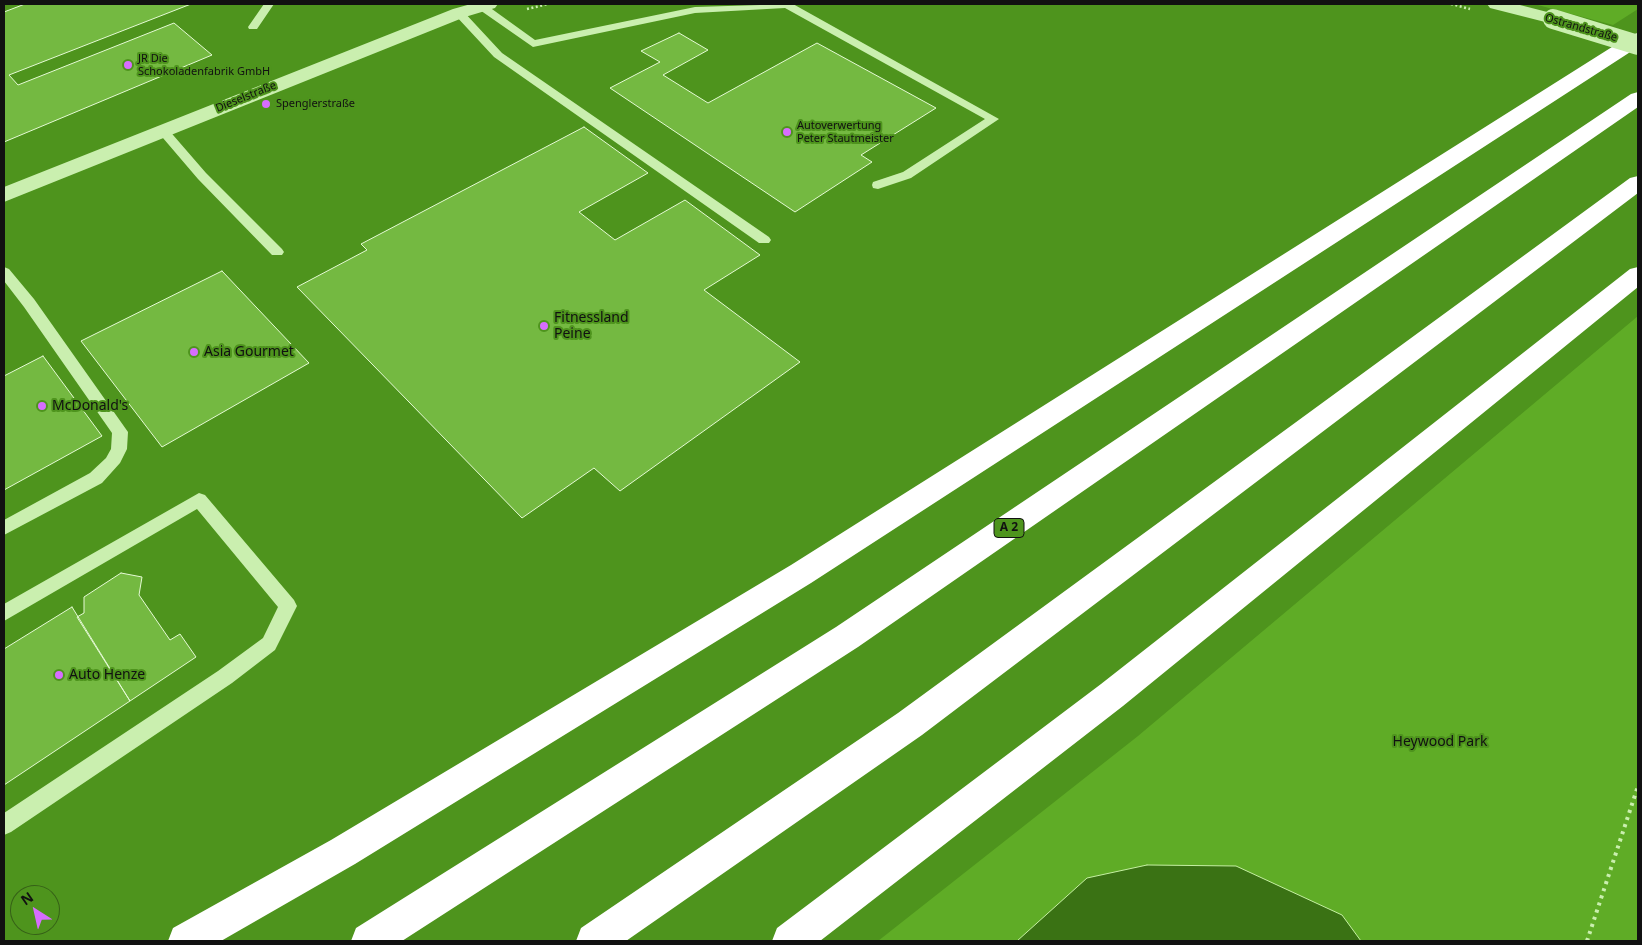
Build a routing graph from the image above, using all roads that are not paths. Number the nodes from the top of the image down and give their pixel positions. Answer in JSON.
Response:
{"nodes":[{"id":1,"x":269,"y":4,"type":"edge"},
{"id":2,"x":1496,"y":4,"type":"edge"},
{"id":3,"x":485,"y":5,"type":"edge"},
{"id":4,"x":459,"y":12,"type":"junction"},
{"id":5,"x":253,"y":27,"type":"dead end"},
{"id":6,"x":1638,"y":39,"type":"edge"},
{"id":7,"x":1638,"y":44,"type":"edge"},
{"id":8,"x":1638,"y":98,"type":"edge"},
{"id":9,"x":163,"y":131,"type":"junction"},
{"id":10,"x":1638,"y":183,"type":"edge"},
{"id":11,"x":878,"y":185,"type":"dead end"},
{"id":12,"x":4,"y":195,"type":"edge"},
{"id":13,"x":764,"y":240,"type":"dead end"},
{"id":14,"x":276,"y":252,"type":"dead end"},
{"id":15,"x":4,"y":272,"type":"edge"},
{"id":16,"x":1638,"y":275,"type":"edge"},
{"id":17,"x":4,"y":528,"type":"edge"},
{"id":18,"x":4,"y":613,"type":"edge"},
{"id":19,"x":4,"y":825,"type":"edge"},
{"id":20,"x":186,"y":941,"type":"edge"},
{"id":21,"x":368,"y":941,"type":"edge"},
{"id":22,"x":594,"y":941,"type":"edge"},
{"id":23,"x":790,"y":941,"type":"edge"}],
"edges":[{"from":1,"to":5,"type":"lane"},
{"from":2,"to":7,"type":"street","name":"Ostrandstraße","bridge":true},
{"from":3,"to":4,"type":"street","name":"Dieselstraße"},
{"from":3,"to":11,"type":"lane"},
{"from":4,"to":9,"type":"street","name":"Dieselstraße"},
{"from":4,"to":13,"type":"lane"},
{"from":6,"to":20,"type":"highway"},
{"from":8,"to":21,"type":"highway","number":"A 2"},
{"from":9,"to":12,"type":"street","name":"Dieselstraße"},
{"from":9,"to":14,"type":"lane"},
{"from":10,"to":22,"type":"highway"},
{"from":15,"to":17,"type":"lane"},
{"from":16,"to":23,"type":"highway"},
{"from":18,"to":19,"type":"lane"}]}
